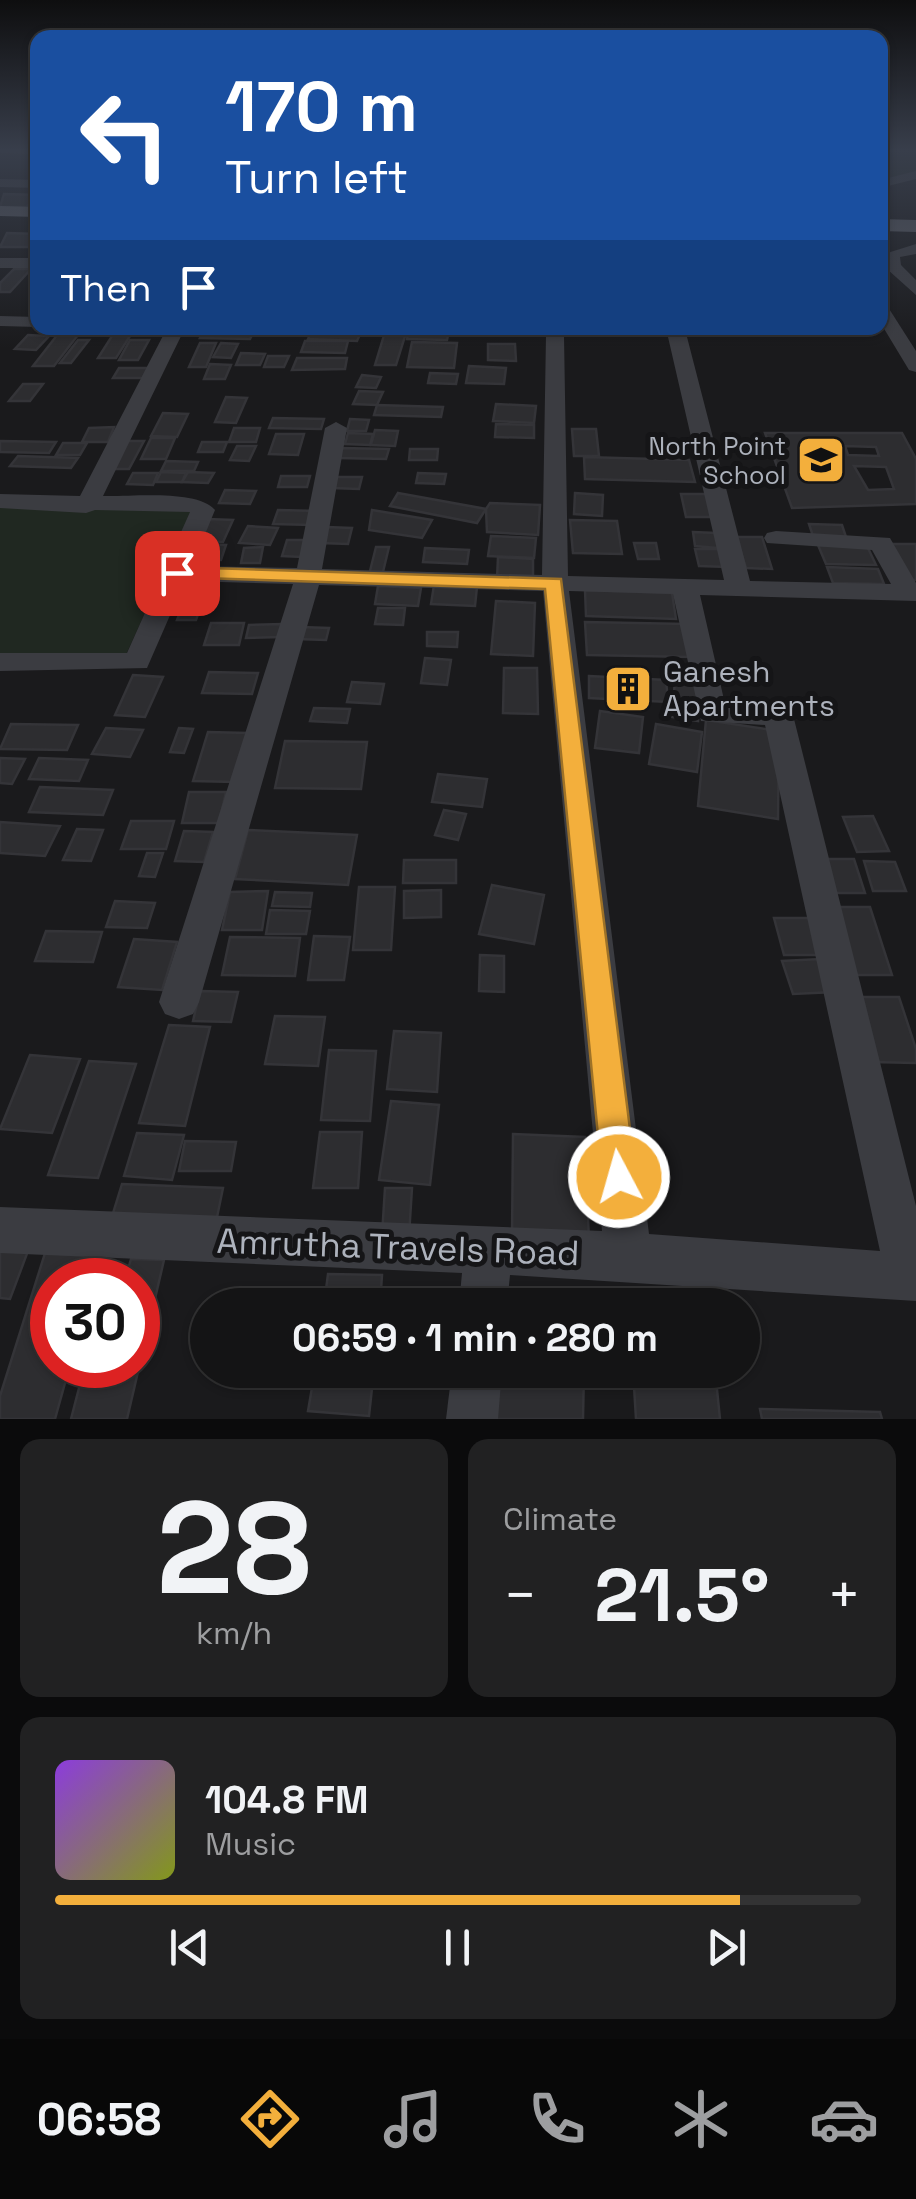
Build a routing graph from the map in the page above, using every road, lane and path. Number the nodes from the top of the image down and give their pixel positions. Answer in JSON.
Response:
{"nodes":[{"id":1,"x":0,"y":221,"type":"edge"},
{"id":2,"x":30,"y":222,"type":"edge"},
{"id":3,"x":888,"y":225,"type":"edge"},
{"id":4,"x":916,"y":226,"type":"edge"},
{"id":5,"x":888,"y":234,"type":"edge"},
{"id":6,"x":916,"y":234,"type":"edge"},
{"id":7,"x":916,"y":250,"type":"edge"},
{"id":8,"x":0,"y":262,"type":"edge"},
{"id":9,"x":30,"y":263,"type":"edge"},
{"id":10,"x":916,"y":290,"type":"edge"},
{"id":11,"x":0,"y":321,"type":"edge"},
{"id":12,"x":30,"y":322,"type":"edge"},
{"id":13,"x":916,"y":327,"type":"edge"},
{"id":14,"x":888,"y":328,"type":"edge"},
{"id":15,"x":888,"y":333,"type":"edge"},
{"id":16,"x":172,"y":335,"type":"edge"},
{"id":17,"x":555,"y":335,"type":"edge"},
{"id":18,"x":677,"y":335,"type":"edge"},
{"id":19,"x":916,"y":366,"type":"edge"},
{"id":20,"x":336,"y":428,"type":"dead end"},
{"id":21,"x":0,"y":501,"type":"edge"},
{"id":22,"x":86,"y":506,"type":"junction"},
{"id":23,"x":776,"y":538,"type":"dead end"},
{"id":24,"x":177,"y":573,"type":"junction"},
{"id":25,"x":308,"y":576,"type":"junction"},
{"id":26,"x":554,"y":583,"type":"junction"},
{"id":27,"x":684,"y":586,"type":"junction"},
{"id":28,"x":740,"y":588,"type":"junction"},
{"id":29,"x":912,"y":592,"type":"edge"},
{"id":30,"x":0,"y":662,"type":"edge"},
{"id":31,"x":178,"y":1002,"type":"dead end"},
{"id":32,"x":0,"y":1230,"type":"edge"},
{"id":33,"x":488,"y":1252,"type":"junction"},
{"id":34,"x":628,"y":1256,"type":"junction"},
{"id":35,"x":913,"y":1277,"type":"edge"},
{"id":36,"x":485,"y":1288,"type":"edge"},
{"id":37,"x":475,"y":1388,"type":"edge"},
{"id":38,"x":472,"y":1419,"type":"edge"}],
"edges":[{"from":1,"to":2,"type":"main road"},
{"from":3,"to":4,"type":"main road"},
{"from":5,"to":6,"type":"main road"},
{"from":7,"to":10,"type":"street"},
{"from":8,"to":9,"type":"street"},
{"from":11,"to":12,"type":"street"},
{"from":13,"to":14,"type":"street"},
{"from":15,"to":19,"type":"street"},
{"from":16,"to":22,"type":"street"},
{"from":17,"to":26,"type":"street"},
{"from":18,"to":28,"type":"street"},
{"from":20,"to":25,"type":"street"},
{"from":21,"to":22,"type":"street"},
{"from":22,"to":24,"type":"street"},
{"from":23,"to":29,"type":"street"},
{"from":24,"to":25,"type":"street"},
{"from":24,"to":30,"type":"street"},
{"from":25,"to":26,"type":"street"},
{"from":25,"to":31,"type":"street"},
{"from":26,"to":27,"type":"street"},
{"from":26,"to":34,"type":"street"},
{"from":27,"to":28,"type":"street"},
{"from":27,"to":35,"type":"street"},
{"from":28,"to":29,"type":"street"},
{"from":32,"to":33,"type":"street","name":"Amrutha Travels Road"},
{"from":33,"to":34,"type":"street","name":"Amrutha Travels Road"},
{"from":33,"to":36,"type":"street"},
{"from":34,"to":35,"type":"street","name":"Amrutha Travels Road"},
{"from":37,"to":38,"type":"street"}]}
